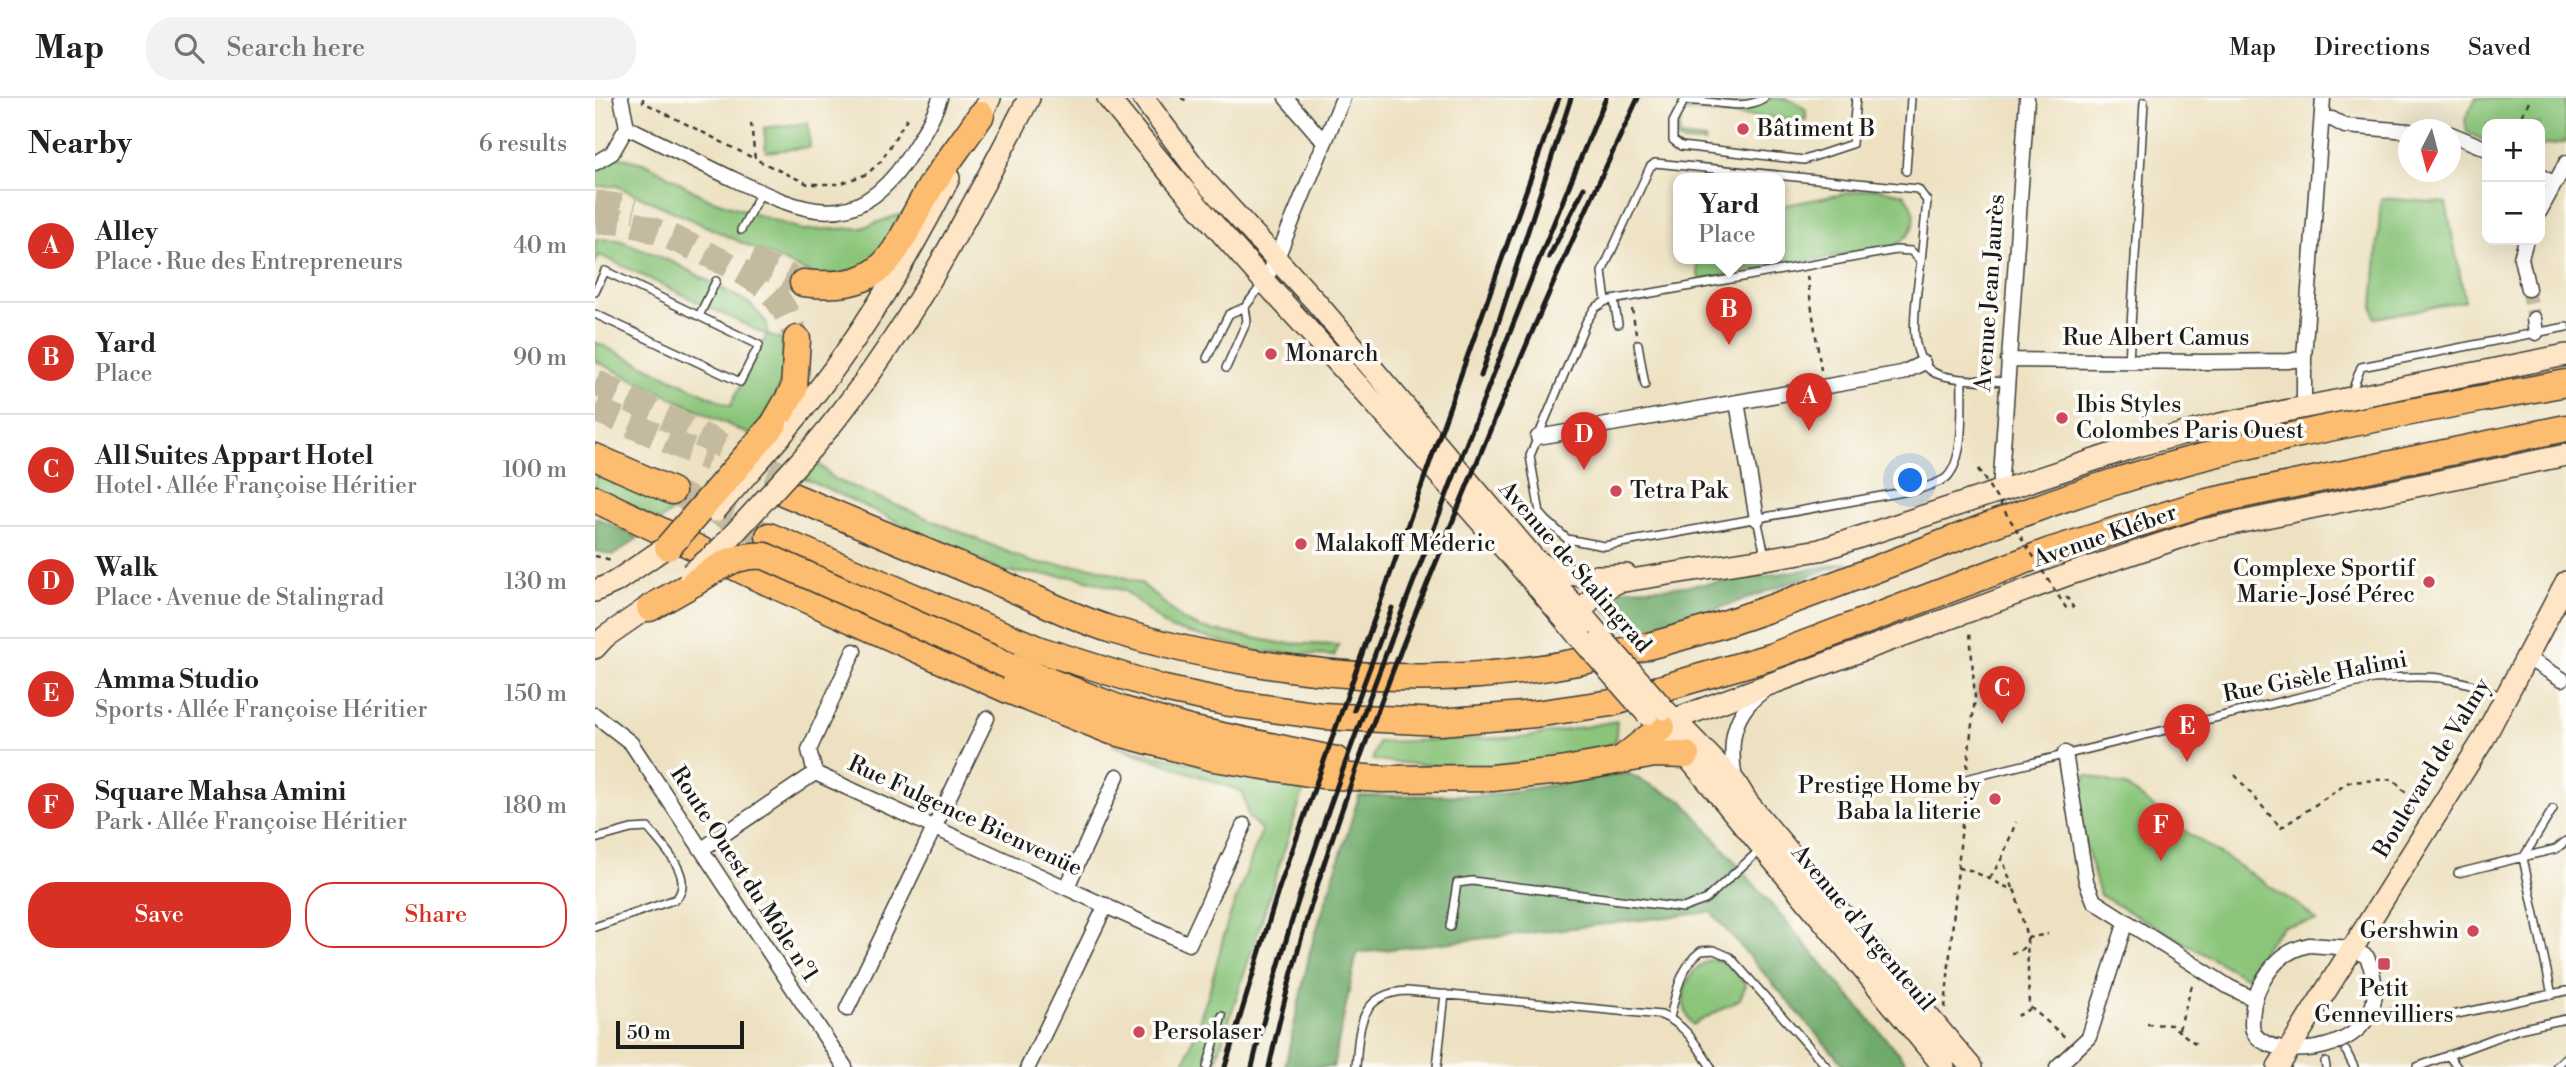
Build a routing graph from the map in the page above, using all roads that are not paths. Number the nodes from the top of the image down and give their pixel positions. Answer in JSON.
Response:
{"nodes":[{"id":1,"x":621,"y":98,"type":"edge"},
{"id":2,"x":940,"y":98,"type":"edge"},
{"id":3,"x":1029,"y":98,"type":"edge"},
{"id":4,"x":1108,"y":98,"type":"edge"},
{"id":5,"x":1143,"y":98,"type":"edge"},
{"id":6,"x":1286,"y":98,"type":"edge"},
{"id":7,"x":1764,"y":98,"type":"edge"},
{"id":8,"x":1856,"y":98,"type":"edge"},
{"id":9,"x":1911,"y":98,"type":"edge"},
{"id":10,"x":2027,"y":98,"type":"edge"},
{"id":11,"x":2323,"y":98,"type":"edge"},
{"id":12,"x":1342,"y":101,"type":"edge"},
{"id":13,"x":2144,"y":102,"type":"dead end"},
{"id":14,"x":986,"y":106,"type":"edge"},
{"id":15,"x":2322,"y":119,"type":"junction"},
{"id":16,"x":627,"y":127,"type":"junction"},
{"id":17,"x":2398,"y":130,"type":"edge"},
{"id":18,"x":2461,"y":138,"type":"edge"},
{"id":19,"x":1324,"y":142,"type":"junction"},
{"id":20,"x":2482,"y":147,"type":"edge"},
{"id":21,"x":595,"y":163,"type":"edge"},
{"id":22,"x":2566,"y":163,"type":"edge"},
{"id":23,"x":1906,"y":171,"type":"dead end"},
{"id":24,"x":1756,"y":173,"type":"edge"},
{"id":25,"x":1785,"y":176,"type":"edge"},
{"id":26,"x":2546,"y":180,"type":"edge"},
{"id":27,"x":761,"y":192,"type":"junction"},
{"id":28,"x":741,"y":230,"type":"dead end"},
{"id":29,"x":2525,"y":245,"type":"edge"},
{"id":30,"x":1276,"y":260,"type":"junction"},
{"id":31,"x":1921,"y":261,"type":"junction"},
{"id":32,"x":716,"y":281,"type":"dead end"},
{"id":33,"x":1264,"y":282,"type":"junction"},
{"id":34,"x":803,"y":283,"type":"tunnel mouth"},
{"id":35,"x":2528,"y":289,"type":"tunnel mouth"},
{"id":36,"x":595,"y":292,"type":"edge"},
{"id":37,"x":1610,"y":300,"type":"junction"},
{"id":38,"x":1245,"y":307,"type":"junction"},
{"id":39,"x":595,"y":314,"type":"edge"},
{"id":40,"x":699,"y":316,"type":"junction"},
{"id":41,"x":1618,"y":324,"type":"dead end"},
{"id":42,"x":2566,"y":327,"type":"edge"},
{"id":43,"x":797,"y":339,"type":"tunnel mouth"},
{"id":44,"x":1638,"y":344,"type":"road end"},
{"id":45,"x":2566,"y":355,"type":"edge"},
{"id":46,"x":1207,"y":358,"type":"dead end"},
{"id":47,"x":2304,"y":358,"type":"junction"},
{"id":48,"x":2007,"y":360,"type":"junction"},
{"id":49,"x":2129,"y":361,"type":"junction"},
{"id":50,"x":1923,"y":363,"type":"junction"},
{"id":51,"x":1226,"y":368,"type":"dead end"},
{"id":52,"x":1962,"y":379,"type":"junction"},
{"id":53,"x":2005,"y":382,"type":"junction"},
{"id":54,"x":2566,"y":383,"type":"edge"},
{"id":55,"x":1645,"y":385,"type":"dead end"},
{"id":56,"x":2350,"y":396,"type":"junction"},
{"id":57,"x":1737,"y":402,"type":"junction"},
{"id":58,"x":2304,"y":405,"type":"junction"},
{"id":59,"x":780,"y":428,"type":"junction"},
{"id":60,"x":2566,"y":428,"type":"edge"},
{"id":61,"x":1538,"y":437,"type":"junction"},
{"id":62,"x":2566,"y":455,"type":"edge"},
{"id":63,"x":595,"y":457,"type":"edge"},
{"id":64,"x":2566,"y":471,"type":"edge"},
{"id":65,"x":790,"y":487,"type":"tunnel mouth"},
{"id":66,"x":672,"y":491,"type":"tunnel mouth"},
{"id":67,"x":2000,"y":491,"type":"junction"},
{"id":68,"x":595,"y":499,"type":"edge"},
{"id":69,"x":2327,"y":502,"type":"junction"},
{"id":70,"x":1757,"y":519,"type":"junction"},
{"id":71,"x":769,"y":536,"type":"tunnel mouth"},
{"id":72,"x":661,"y":551,"type":"joint"},
{"id":73,"x":1527,"y":553,"type":"junction"},
{"id":74,"x":1766,"y":559,"type":"junction"},
{"id":75,"x":2566,"y":566,"type":"edge"},
{"id":76,"x":1674,"y":573,"type":"junction"},
{"id":77,"x":690,"y":580,"type":"junction"},
{"id":78,"x":2566,"y":582,"type":"edge"},
{"id":79,"x":595,"y":591,"type":"edge"},
{"id":80,"x":650,"y":608,"type":"joint"},
{"id":81,"x":2549,"y":611,"type":"junction"},
{"id":82,"x":1583,"y":629,"type":"junction"},
{"id":83,"x":595,"y":648,"type":"edge"},
{"id":84,"x":854,"y":651,"type":"dead end"},
{"id":85,"x":2528,"y":658,"type":"junction"},
{"id":86,"x":1013,"y":668,"type":"junction"},
{"id":87,"x":2562,"y":679,"type":"dead end"},
{"id":88,"x":1778,"y":681,"type":"junction"},
{"id":89,"x":2506,"y":699,"type":"junction"},
{"id":90,"x":1662,"y":717,"type":"junction"},
{"id":91,"x":596,"y":718,"type":"edge"},
{"id":92,"x":986,"y":718,"type":"dead end"},
{"id":93,"x":1369,"y":720,"type":"junction"},
{"id":94,"x":2065,"y":753,"type":"junction"},
{"id":95,"x":1686,"y":754,"type":"junction"},
{"id":96,"x":1621,"y":759,"type":"junction"},
{"id":97,"x":815,"y":773,"type":"junction"},
{"id":98,"x":1117,"y":776,"type":"dead end"},
{"id":99,"x":1413,"y":776,"type":"junction"},
{"id":100,"x":1966,"y":779,"type":"road end"},
{"id":101,"x":1735,"y":782,"type":"junction"},
{"id":102,"x":2553,"y":808,"type":"dead end"},
{"id":103,"x":1244,"y":825,"type":"dead end"},
{"id":104,"x":933,"y":826,"type":"junction"},
{"id":105,"x":595,"y":839,"type":"edge"},
{"id":106,"x":2566,"y":841,"type":"edge"},
{"id":107,"x":702,"y":849,"type":"junction"},
{"id":108,"x":1762,"y":849,"type":"junction"},
{"id":109,"x":2523,"y":858,"type":"junction"},
{"id":110,"x":2458,"y":873,"type":"dead end"},
{"id":111,"x":1067,"y":887,"type":"junction"},
{"id":112,"x":1105,"y":905,"type":"junction"},
{"id":113,"x":2126,"y":921,"type":"junction"},
{"id":114,"x":595,"y":927,"type":"edge"},
{"id":115,"x":1450,"y":927,"type":"dead end"},
{"id":116,"x":2352,"y":948,"type":"junction"},
{"id":117,"x":2566,"y":991,"type":"edge"},
{"id":118,"x":1445,"y":994,"type":"junction"},
{"id":119,"x":2552,"y":995,"type":"junction"},
{"id":120,"x":2254,"y":999,"type":"junction"},
{"id":121,"x":847,"y":1009,"type":"dead end"},
{"id":122,"x":2372,"y":1011,"type":"junction"},
{"id":123,"x":1222,"y":1016,"type":"dead end"},
{"id":124,"x":1670,"y":1018,"type":"junction"},
{"id":125,"x":2566,"y":1019,"type":"edge"},
{"id":126,"x":2346,"y":1051,"type":"junction"},
{"id":127,"x":2448,"y":1055,"type":"junction"},
{"id":128,"x":2566,"y":1057,"type":"edge"},
{"id":129,"x":2303,"y":1066,"type":"edge"},
{"id":130,"x":845,"y":1067,"type":"edge"},
{"id":131,"x":1028,"y":1067,"type":"edge"},
{"id":132,"x":1207,"y":1067,"type":"edge"},
{"id":133,"x":1356,"y":1067,"type":"edge"},
{"id":134,"x":1437,"y":1067,"type":"edge"},
{"id":135,"x":1711,"y":1067,"type":"edge"},
{"id":136,"x":1827,"y":1067,"type":"edge"},
{"id":137,"x":1944,"y":1067,"type":"edge"},
{"id":138,"x":1971,"y":1067,"type":"edge"},
{"id":139,"x":2057,"y":1067,"type":"edge"},
{"id":140,"x":2354,"y":1067,"type":"edge"},
{"id":141,"x":2417,"y":1067,"type":"edge"},
{"id":142,"x":2457,"y":1067,"type":"edge"},
{"id":143,"x":2556,"y":1067,"type":"edge"}],
"edges":[{"from":1,"to":16,"type":"street"},
{"from":2,"to":27,"type":"street"},
{"from":3,"to":77,"type":"main road","bridge":true},
{"from":4,"to":33,"type":"main road","name":"Avenue de Stalingrad"},
{"from":5,"to":30,"type":"main road","name":"Avenue de Stalingrad"},
{"from":6,"to":19,"type":"street"},
{"from":7,"to":8,"type":"lane"},
{"from":9,"to":23,"type":"lane"},
{"from":10,"to":48,"type":"street","name":"Avenue Jean Jaurès"},
{"from":11,"to":15,"type":"street"},
{"from":12,"to":19,"type":"street"},
{"from":13,"to":49,"type":"lane"},
{"from":14,"to":34,"type":"highway"},
{"from":14,"to":59,"type":"main road"},
{"from":15,"to":17,"type":"street"},
{"from":15,"to":47,"type":"street"},
{"from":16,"to":21,"type":"street"},
{"from":16,"to":27,"type":"street"},
{"from":18,"to":20,"type":"street"},
{"from":19,"to":30,"type":"street"},
{"from":22,"to":26,"type":"street"},
{"from":24,"to":37,"type":"lane"},
{"from":25,"to":31,"type":"lane"},
{"from":27,"to":28,"type":"lane"},
{"from":29,"to":35,"type":"street"},
{"from":30,"to":33,"type":"street"},
{"from":30,"to":73,"type":"main road","name":"Avenue de Stalingrad"},
{"from":31,"to":37,"type":"lane"},
{"from":31,"to":50,"type":"lane"},
{"from":32,"to":40,"type":"lane"},
{"from":33,"to":38,"type":"lane"},
{"from":33,"to":82,"type":"main road","name":"Avenue de Stalingrad"},
{"from":36,"to":40,"type":"lane"},
{"from":37,"to":41,"type":"lane"},
{"from":37,"to":61,"type":"lane"},
{"from":38,"to":46,"type":"lane"},
{"from":38,"to":51,"type":"lane"},
{"from":39,"to":40,"type":"lane"},
{"from":42,"to":56,"type":"lane"},
{"from":43,"to":59,"type":"highway"},
{"from":44,"to":55,"type":"lane"},
{"from":45,"to":56,"type":"main road"},
{"from":47,"to":49,"type":"street","name":"Rue Albert Camus"},
{"from":47,"to":58,"type":"street"},
{"from":48,"to":49,"type":"street","name":"Rue Albert Camus"},
{"from":48,"to":53,"type":"street","name":"Avenue Jean Jaurès"},
{"from":50,"to":52,"type":"lane"},
{"from":50,"to":57,"type":"street"},
{"from":52,"to":53,"type":"lane"},
{"from":52,"to":70,"type":"lane"},
{"from":53,"to":67,"type":"street","name":"Avenue Jean Jaurès"},
{"from":54,"to":65,"type":"highway"},
{"from":56,"to":58,"type":"main road"},
{"from":57,"to":61,"type":"street"},
{"from":57,"to":70,"type":"street"},
{"from":58,"to":67,"type":"main road"},
{"from":59,"to":72,"type":"highway","bridge":true},
{"from":60,"to":93,"type":"highway"},
{"from":61,"to":70,"type":"lane"},
{"from":62,"to":69,"type":"main road","name":"Avenue Kléber"},
{"from":63,"to":66,"type":"highway"},
{"from":64,"to":69,"type":"main road"},
{"from":67,"to":74,"type":"main road"},
{"from":68,"to":99,"type":"highway"},
{"from":69,"to":88,"type":"main road","name":"Avenue Kléber"},
{"from":70,"to":74,"type":"lane"},
{"from":71,"to":93,"type":"highway"},
{"from":72,"to":79,"type":"main road"},
{"from":73,"to":76,"type":"main road"},
{"from":73,"to":82,"type":"main road","name":"Avenue de Stalingrad"},
{"from":74,"to":76,"type":"main road"},
{"from":75,"to":81,"type":"main road","name":"Boulevard de Valmy"},
{"from":76,"to":82,"type":"main road"},
{"from":77,"to":80,"type":"highway"},
{"from":77,"to":86,"type":"highway","bridge":true},
{"from":78,"to":81,"type":"main road","name":"Boulevard de Valmy"},
{"from":80,"to":83,"type":"main road"},
{"from":81,"to":85,"type":"main road","name":"Boulevard de Valmy"},
{"from":82,"to":90,"type":"main road","name":"Avenue de Stalingrad","bridge":true},
{"from":84,"to":97,"type":"street"},
{"from":85,"to":87,"type":"street"},
{"from":85,"to":89,"type":"main road","name":"Boulevard de Valmy"},
{"from":86,"to":93,"type":"highway"},
{"from":86,"to":99,"type":"highway"},
{"from":88,"to":90,"type":"main road","name":"Avenue Kléber"},
{"from":88,"to":101,"type":"street"},
{"from":89,"to":94,"type":"lane","name":"Rue Gisèle Halimi"},
{"from":89,"to":116,"type":"main road","name":"Boulevard de Valmy"},
{"from":90,"to":95,"type":"main road","name":"Avenue d'Argenteuil"},
{"from":90,"to":96,"type":"highway"},
{"from":90,"to":101,"type":"main road","name":"Avenue de Stalingrad"},
{"from":91,"to":107,"type":"street","name":"Route Ouest du Môle n°1"},
{"from":92,"to":104,"type":"street"},
{"from":94,"to":100,"type":"lane","name":"Rue Gisèle Halimi"},
{"from":94,"to":113,"type":"street"},
{"from":95,"to":96,"type":"highway"},
{"from":95,"to":108,"type":"main road","name":"Avenue d'Argenteuil"},
{"from":96,"to":99,"type":"highway"},
{"from":97,"to":104,"type":"street","name":"Rue Fulgence Bienvenüe"},
{"from":97,"to":107,"type":"street","name":"Rue Fulgence Bienvenüe"},
{"from":98,"to":111,"type":"street"},
{"from":101,"to":138,"type":"main road","name":"Avenue de Stalingrad"},
{"from":102,"to":109,"type":"lane"},
{"from":103,"to":112,"type":"street","name":"Rue Fulgence Bienvenüe"},
{"from":104,"to":111,"type":"street","name":"Rue Fulgence Bienvenüe"},
{"from":104,"to":121,"type":"street"},
{"from":105,"to":114,"type":"lane"},
{"from":106,"to":109,"type":"lane"},
{"from":107,"to":130,"type":"street","name":"Route Ouest du Môle n°1"},
{"from":108,"to":115,"type":"lane"},
{"from":108,"to":137,"type":"main road","name":"Avenue d'Argenteuil"},
{"from":109,"to":110,"type":"lane"},
{"from":109,"to":119,"type":"lane"},
{"from":111,"to":112,"type":"street","name":"Rue Fulgence Bienvenüe"},
{"from":112,"to":131,"type":"street"},
{"from":113,"to":120,"type":"street"},
{"from":113,"to":139,"type":"street"},
{"from":116,"to":120,"type":"street"},
{"from":116,"to":122,"type":"street"},
{"from":116,"to":129,"type":"main road","name":"Boulevard de Valmy"},
{"from":117,"to":119,"type":"lane"},
{"from":118,"to":124,"type":"lane"},
{"from":118,"to":133,"type":"lane"},
{"from":118,"to":134,"type":"lane"},
{"from":119,"to":122,"type":"lane"},
{"from":120,"to":129,"type":"street"},
{"from":122,"to":126,"type":"street"},
{"from":123,"to":132,"type":"lane"},
{"from":124,"to":135,"type":"lane"},
{"from":124,"to":136,"type":"lane"},
{"from":125,"to":127,"type":"lane"},
{"from":126,"to":129,"type":"street"},
{"from":126,"to":140,"type":"lane"},
{"from":127,"to":141,"type":"lane"},
{"from":127,"to":142,"type":"lane"},
{"from":128,"to":143,"type":"lane"}]}
